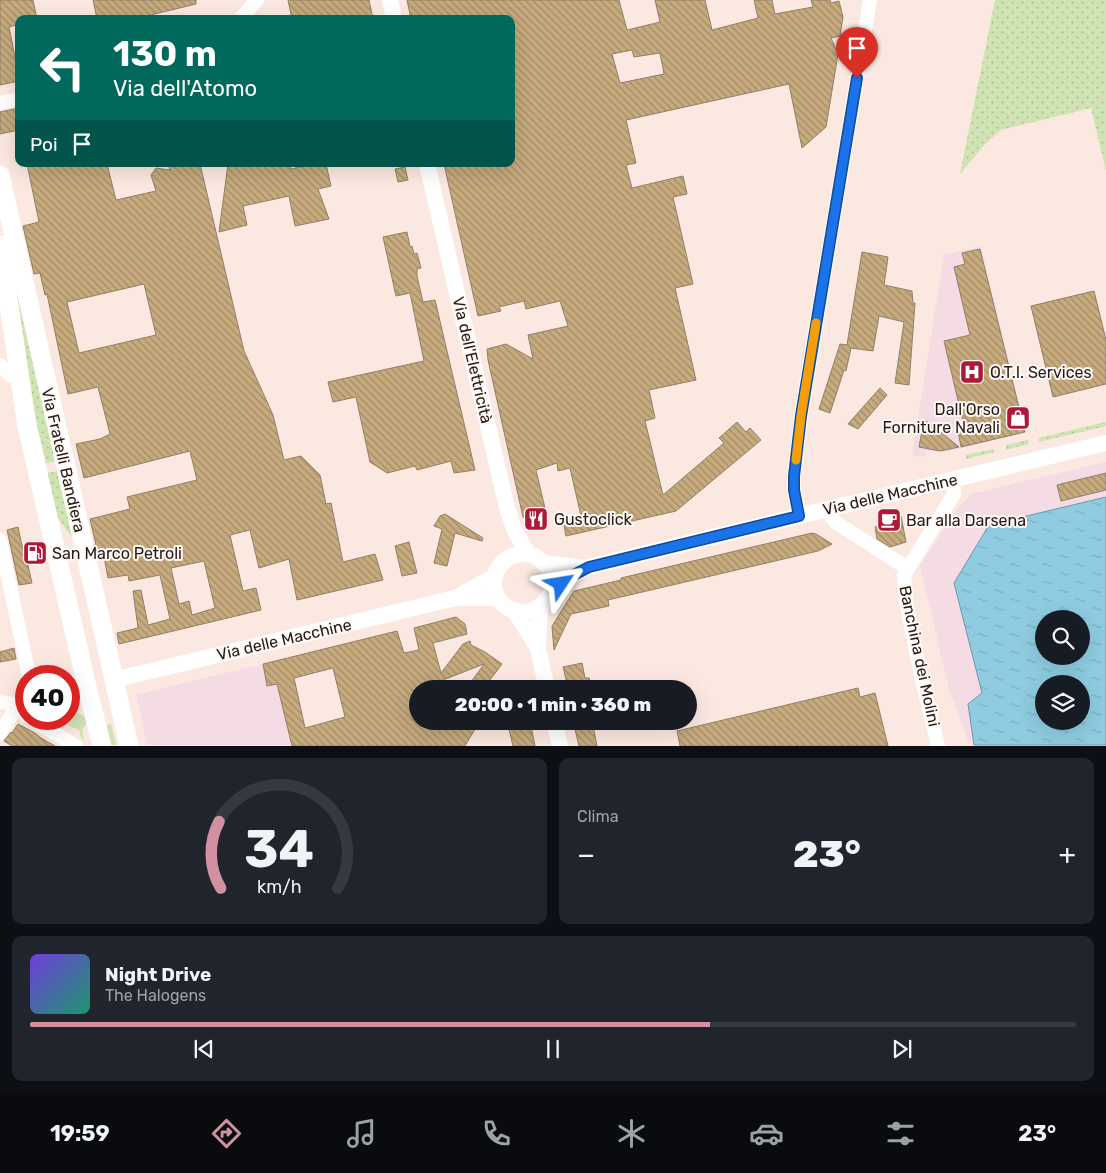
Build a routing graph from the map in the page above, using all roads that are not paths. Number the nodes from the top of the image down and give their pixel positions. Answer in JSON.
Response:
{"nodes":[{"id":1,"x":257,"y":0,"type":"edge"},
{"id":2,"x":390,"y":0,"type":"edge"},
{"id":3,"x":870,"y":0,"type":"edge"},
{"id":4,"x":244,"y":15,"type":"edge"},
{"id":5,"x":393,"y":15,"type":"edge"},
{"id":6,"x":15,"y":100,"type":"edge"},
{"id":7,"x":0,"y":104,"type":"edge"},
{"id":8,"x":428,"y":167,"type":"edge"},
{"id":9,"x":0,"y":175,"type":"edge"},
{"id":10,"x":0,"y":245,"type":"edge"},
{"id":11,"x":0,"y":331,"type":"edge"},
{"id":12,"x":6,"y":370,"type":"edge"},
{"id":13,"x":27,"y":426,"type":"junction"},
{"id":14,"x":1106,"y":443,"type":"edge"},
{"id":15,"x":953,"y":480,"type":"junction"},
{"id":16,"x":828,"y":509,"type":"junction"},
{"id":17,"x":799,"y":516,"type":"junction"},
{"id":18,"x":0,"y":540,"type":"edge"},
{"id":19,"x":528,"y":554,"type":"junction"},
{"id":20,"x":544,"y":563,"type":"junction"},
{"id":21,"x":586,"y":568,"type":"junction"},
{"id":22,"x":907,"y":568,"type":"junction"},
{"id":23,"x":495,"y":576,"type":"junction"},
{"id":24,"x":455,"y":598,"type":"junction"},
{"id":25,"x":498,"y":598,"type":"junction"},
{"id":26,"x":545,"y":600,"type":"junction"},
{"id":27,"x":514,"y":610,"type":"junction"},
{"id":28,"x":538,"y":648,"type":"junction"},
{"id":29,"x":27,"y":665,"type":"edge"},
{"id":30,"x":73,"y":665,"type":"edge"},
{"id":31,"x":113,"y":680,"type":"junction"},
{"id":32,"x":545,"y":680,"type":"edge"},
{"id":33,"x":80,"y":688,"type":"edge"},
{"id":34,"x":80,"y":694,"type":"edge"},
{"id":35,"x":0,"y":702,"type":"edge"},
{"id":36,"x":15,"y":706,"type":"edge"},
{"id":37,"x":15,"y":717,"type":"edge"},
{"id":38,"x":49,"y":730,"type":"edge"},
{"id":39,"x":556,"y":730,"type":"edge"},
{"id":40,"x":0,"y":733,"type":"edge"},
{"id":41,"x":76,"y":746,"type":"edge"},
{"id":42,"x":102,"y":746,"type":"edge"},
{"id":43,"x":129,"y":746,"type":"edge"},
{"id":44,"x":560,"y":746,"type":"edge"},
{"id":45,"x":938,"y":746,"type":"edge"}],
"edges":[{"from":1,"to":4,"type":"street"},
{"from":2,"to":5,"type":"street"},
{"from":3,"to":17,"type":"street"},
{"from":6,"to":7,"type":"street"},
{"from":8,"to":19,"type":"street","name":"Via dell'Elettricità"},
{"from":9,"to":31,"type":"main road","name":"Via Fratelli Bandiera"},
{"from":10,"to":13,"type":"main road","name":"Via Fratelli Bandiera"},
{"from":11,"to":12,"type":"main road","name":"Via Fratelli Bandiera"},
{"from":12,"to":13,"type":"main road","name":"Via Fratelli Bandiera"},
{"from":13,"to":30,"type":"main road","name":"Via Fratelli Bandiera"},
{"from":14,"to":15,"type":"street","name":"Via delle Macchine"},
{"from":15,"to":16,"type":"street","name":"Via delle Macchine"},
{"from":15,"to":22,"type":"street","name":"Banchina dei Molini"},
{"from":16,"to":17,"type":"street","name":"Via delle Macchine"},
{"from":16,"to":22,"type":"street","name":"Banchina dei Molini"},
{"from":17,"to":21,"type":"street","name":"Via delle Macchine"},
{"from":18,"to":29,"type":"street"},
{"from":19,"to":20,"type":"street"},
{"from":19,"to":23,"type":"street"},
{"from":20,"to":21,"type":"street","name":"Via delle Macchine"},
{"from":20,"to":26,"type":"street"},
{"from":21,"to":26,"type":"street","name":"Via delle Macchine"},
{"from":22,"to":45,"type":"street","name":"Banchina dei Molini"},
{"from":23,"to":24,"type":"street","name":"Via delle Macchine"},
{"from":23,"to":25,"type":"street"},
{"from":24,"to":25,"type":"street","name":"Via delle Macchine"},
{"from":24,"to":31,"type":"street","name":"Via delle Macchine"},
{"from":25,"to":27,"type":"street"},
{"from":26,"to":27,"type":"street"},
{"from":26,"to":28,"type":"street"},
{"from":27,"to":28,"type":"street"},
{"from":28,"to":32,"type":"street"},
{"from":31,"to":33,"type":"main road"},
{"from":31,"to":43,"type":"main road","name":"Via Fratelli Bandiera"},
{"from":34,"to":42,"type":"main road","name":"Via Fratelli Bandiera"},
{"from":35,"to":36,"type":"street"},
{"from":37,"to":40,"type":"street"},
{"from":38,"to":41,"type":"street"},
{"from":39,"to":44,"type":"street"}]}
